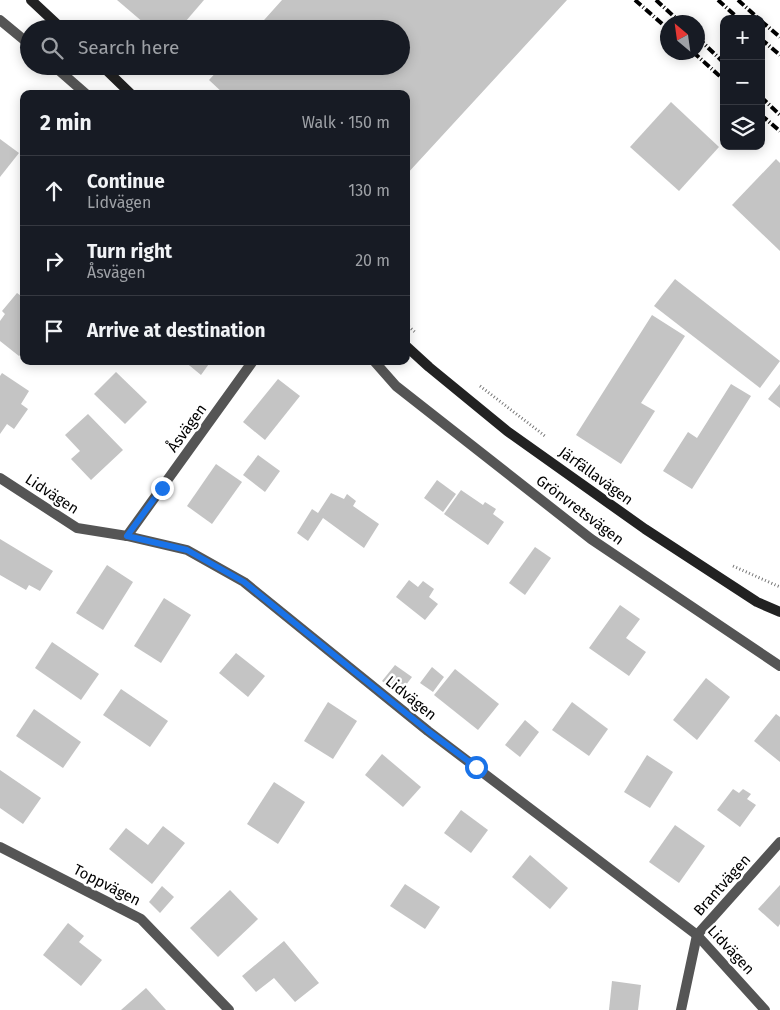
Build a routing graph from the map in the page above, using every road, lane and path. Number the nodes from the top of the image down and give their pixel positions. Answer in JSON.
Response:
{"nodes":[{"id":1,"x":32,"y":0,"type":"edge"},
{"id":2,"x":0,"y":20,"type":"edge"},
{"id":3,"x":53,"y":20,"type":"edge"},
{"id":4,"x":20,"y":37,"type":"edge"},
{"id":5,"x":64,"y":75,"type":"edge"},
{"id":6,"x":111,"y":75,"type":"edge"},
{"id":7,"x":81,"y":90,"type":"edge"},
{"id":8,"x":127,"y":90,"type":"edge"},
{"id":9,"x":410,"y":327,"type":"edge"},
{"id":10,"x":420,"y":336,"type":"dead end"},
{"id":11,"x":410,"y":350,"type":"edge"},
{"id":12,"x":250,"y":365,"type":"edge"},
{"id":13,"x":378,"y":365,"type":"edge"},
{"id":14,"x":478,"y":384,"type":"dead end"},
{"id":15,"x":545,"y":436,"type":"dead end"},
{"id":16,"x":0,"y":478,"type":"edge"},
{"id":17,"x":127,"y":536,"type":"junction"},
{"id":18,"x":727,"y":563,"type":"dead end"},
{"id":19,"x":780,"y":587,"type":"edge"},
{"id":20,"x":780,"y":612,"type":"edge"},
{"id":21,"x":780,"y":666,"type":"edge"},
{"id":22,"x":780,"y":842,"type":"edge"},
{"id":23,"x":0,"y":847,"type":"edge"},
{"id":24,"x":697,"y":935,"type":"junction"},
{"id":25,"x":229,"y":1010,"type":"edge"},
{"id":26,"x":681,"y":1010,"type":"edge"},
{"id":27,"x":765,"y":1010,"type":"edge"}],
"edges":[{"from":1,"to":3,"type":"street"},
{"from":2,"to":4,"type":"street"},
{"from":5,"to":7,"type":"street"},
{"from":6,"to":8,"type":"street"},
{"from":9,"to":10,"type":"path"},
{"from":11,"to":20,"type":"street","name":"Järfällavägen"},
{"from":12,"to":17,"type":"street","name":"Åsvägen"},
{"from":13,"to":21,"type":"street","name":"Grönvretsvägen"},
{"from":14,"to":15,"type":"path"},
{"from":16,"to":17,"type":"street","name":"Lidvägen"},
{"from":17,"to":24,"type":"street","name":"Lidvägen"},
{"from":18,"to":19,"type":"path"},
{"from":22,"to":24,"type":"street","name":"Brantvägen"},
{"from":23,"to":25,"type":"street","name":"Toppvägen"},
{"from":24,"to":26,"type":"street","name":"Brantvägen"},
{"from":24,"to":27,"type":"street","name":"Lidvägen"}]}
